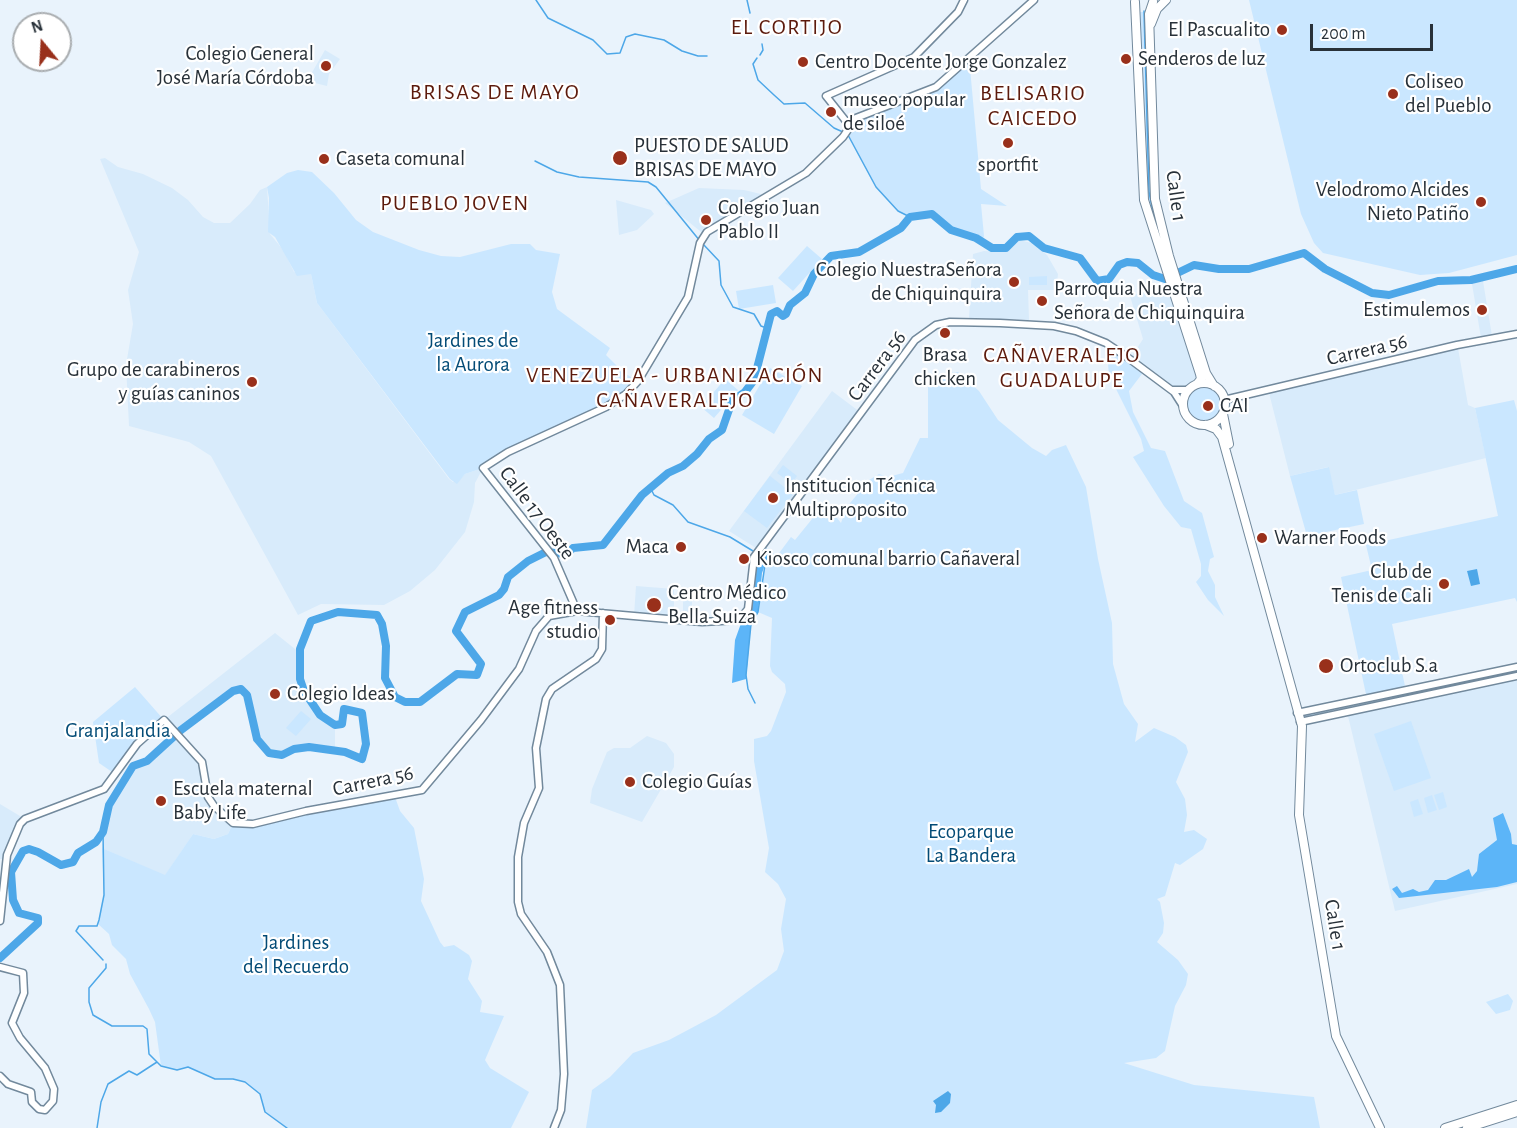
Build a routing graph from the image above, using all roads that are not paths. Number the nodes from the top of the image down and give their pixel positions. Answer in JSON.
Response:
{"nodes":[{"id":1,"x":964,"y":0,"type":"edge"},
{"id":2,"x":1034,"y":0,"type":"edge"},
{"id":3,"x":1166,"y":0,"type":"edge"},
{"id":4,"x":1134,"y":1,"type":"edge"},
{"id":5,"x":1154,"y":1,"type":"edge"},
{"id":6,"x":1150,"y":34,"type":"junction"},
{"id":7,"x":849,"y":125,"type":"junction"},
{"id":8,"x":1166,"y":257,"type":"junction"},
{"id":9,"x":1173,"y":280,"type":"junction"},
{"id":10,"x":1517,"y":334,"type":"edge"},
{"id":11,"x":1197,"y":384,"type":"junction"},
{"id":12,"x":1214,"y":386,"type":"junction"},
{"id":13,"x":1171,"y":390,"type":"junction"},
{"id":14,"x":1188,"y":390,"type":"junction"},
{"id":15,"x":1224,"y":400,"type":"junction"},
{"id":16,"x":1183,"y":406,"type":"junction"},
{"id":17,"x":1222,"y":414,"type":"junction"},
{"id":18,"x":1206,"y":425,"type":"junction"},
{"id":19,"x":577,"y":611,"type":"junction"},
{"id":20,"x":603,"y":613,"type":"junction"},
{"id":21,"x":1517,"y":667,"type":"edge"},
{"id":22,"x":1482,"y":674,"type":"junction"},
{"id":23,"x":1517,"y":676,"type":"edge"},
{"id":24,"x":1484,"y":683,"type":"junction"},
{"id":25,"x":1299,"y":712,"type":"junction"},
{"id":26,"x":1302,"y":723,"type":"junction"},
{"id":27,"x":0,"y":921,"type":"edge"},
{"id":28,"x":0,"y":967,"type":"edge"},
{"id":29,"x":0,"y":1076,"type":"edge"},
{"id":30,"x":1517,"y":1105,"type":"edge"},
{"id":31,"x":1517,"y":1112,"type":"edge"},
{"id":32,"x":1378,"y":1125,"type":"edge"},
{"id":33,"x":554,"y":1128,"type":"edge"},
{"id":34,"x":1445,"y":1128,"type":"edge"},
{"id":35,"x":1467,"y":1128,"type":"edge"}],
"edges":[{"from":1,"to":7,"type":"street"},
{"from":2,"to":7,"type":"street"},
{"from":3,"to":6,"type":"main road"},
{"from":4,"to":5,"type":"main road"},
{"from":4,"to":8,"type":"main road","name":"Calle 1"},
{"from":5,"to":6,"type":"main road","name":"Calle 1"},
{"from":6,"to":8,"type":"main road","name":"Calle 1"},
{"from":7,"to":19,"type":"street","name":"Calle 17 Oeste"},
{"from":8,"to":9,"type":"main road","name":"Calle 1"},
{"from":9,"to":11,"type":"main road","name":"Calle 1"},
{"from":9,"to":12,"type":"main road","name":"Calle 1"},
{"from":10,"to":15,"type":"street","name":"Carrera 56"},
{"from":11,"to":12,"type":"main road"},
{"from":11,"to":14,"type":"main road"},
{"from":12,"to":15,"type":"main road"},
{"from":13,"to":14,"type":"street"},
{"from":13,"to":16,"type":"street","name":"Carrera 56"},
{"from":13,"to":20,"type":"street","name":"Carrera 56"},
{"from":14,"to":16,"type":"main road"},
{"from":15,"to":17,"type":"main road"},
{"from":16,"to":18,"type":"main road"},
{"from":17,"to":18,"type":"main road"},
{"from":17,"to":25,"type":"main road","name":"Calle 1"},
{"from":18,"to":25,"type":"main road","name":"Calle 1"},
{"from":19,"to":20,"type":"street"},
{"from":19,"to":27,"type":"street","name":"Carrera 56"},
{"from":20,"to":33,"type":"street"},
{"from":21,"to":22,"type":"street"},
{"from":22,"to":24,"type":"street"},
{"from":22,"to":25,"type":"street"},
{"from":23,"to":24,"type":"street"},
{"from":24,"to":26,"type":"street"},
{"from":25,"to":26,"type":"main road","name":"Calle 1"},
{"from":26,"to":32,"type":"main road","name":"Calle 1"},
{"from":28,"to":29,"type":"street"},
{"from":30,"to":34,"type":"main road"},
{"from":31,"to":35,"type":"main road"}]}
